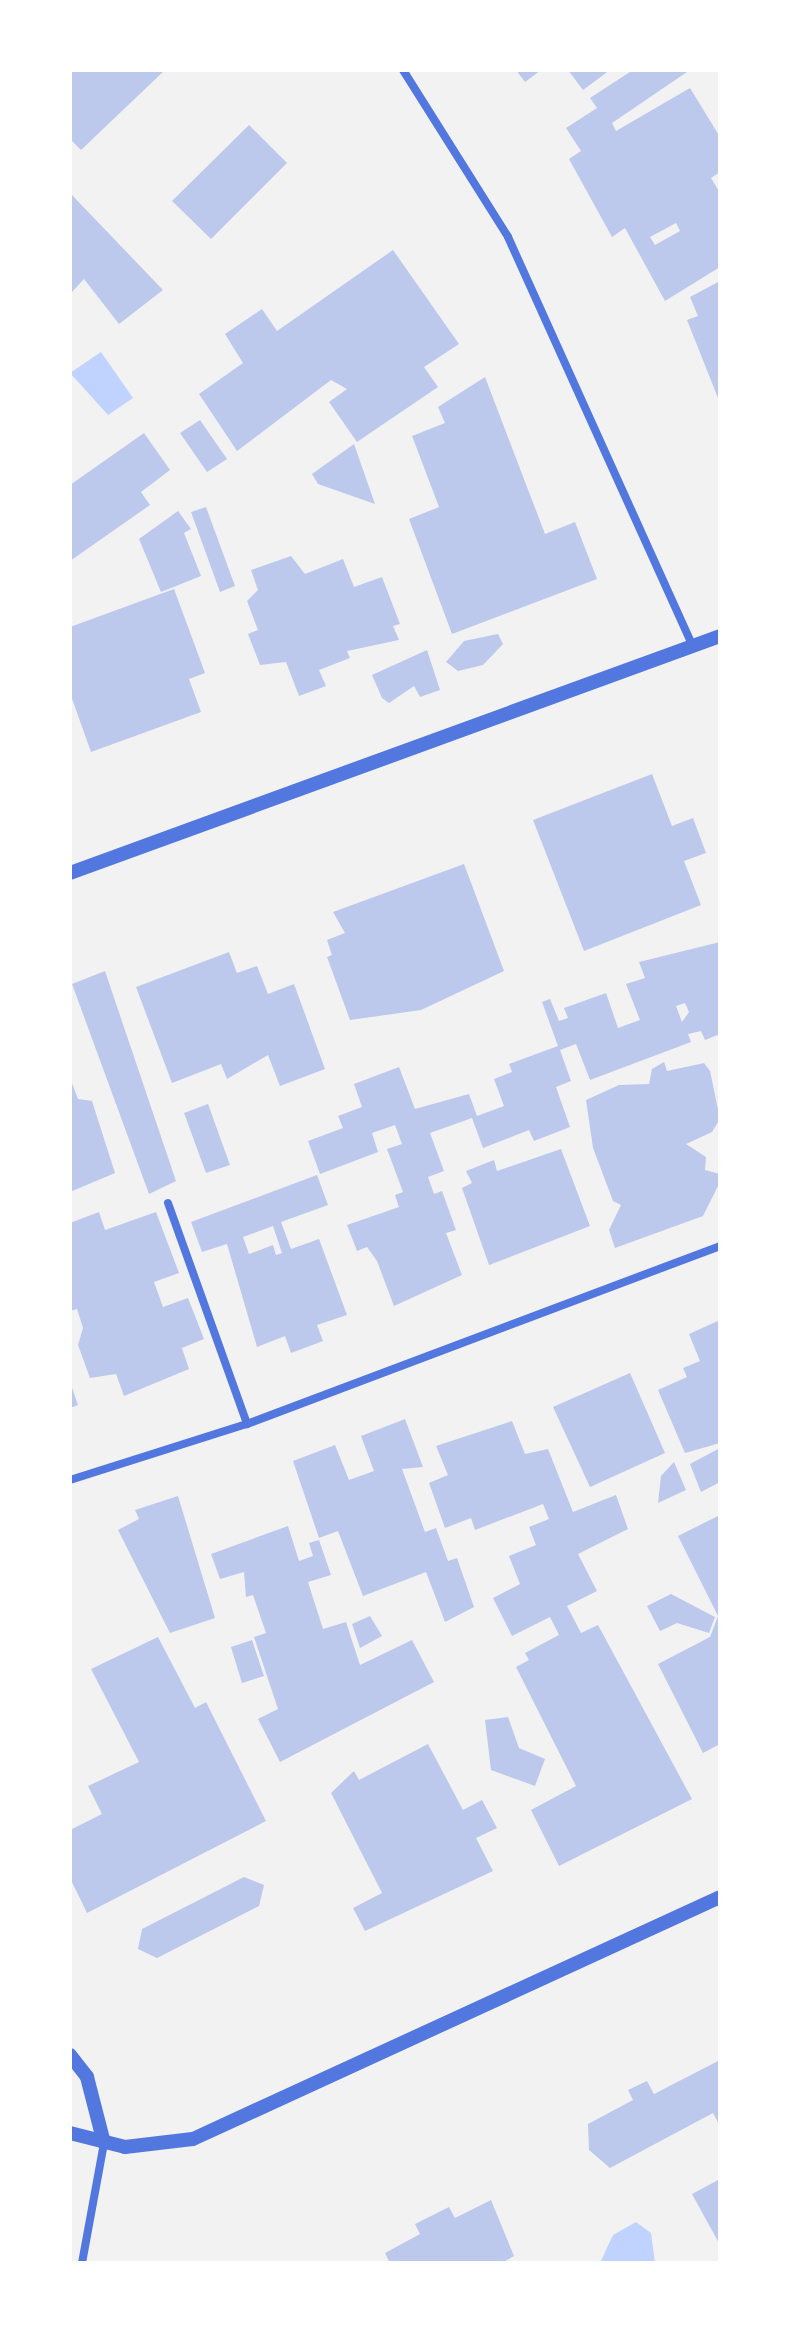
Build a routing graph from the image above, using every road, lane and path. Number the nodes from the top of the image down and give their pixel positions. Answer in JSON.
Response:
{"nodes":[{"id":1,"x":403,"y":70,"type":"edge"},
{"id":2,"x":720,"y":636,"type":"edge"},
{"id":3,"x":693,"y":646,"type":"junction"},
{"id":4,"x":70,"y":873,"type":"edge"},
{"id":5,"x":168,"y":1203,"type":"dead end"},
{"id":6,"x":720,"y":1246,"type":"edge"},
{"id":7,"x":247,"y":1424,"type":"junction"},
{"id":8,"x":70,"y":1480,"type":"edge"},
{"id":9,"x":720,"y":1897,"type":"edge"},
{"id":10,"x":70,"y":2055,"type":"edge"},
{"id":11,"x":70,"y":2133,"type":"edge"},
{"id":12,"x":104,"y":2143,"type":"junction"},
{"id":13,"x":82,"y":2263,"type":"edge"}],
"edges":[{"from":1,"to":3,"type":"street"},
{"from":2,"to":3,"type":"street"},
{"from":3,"to":4,"type":"street"},
{"from":5,"to":7,"type":"street"},
{"from":6,"to":7,"type":"street"},
{"from":7,"to":8,"type":"street"},
{"from":9,"to":12,"type":"street"},
{"from":10,"to":12,"type":"street"},
{"from":11,"to":12,"type":"street"},
{"from":12,"to":13,"type":"street"}]}
